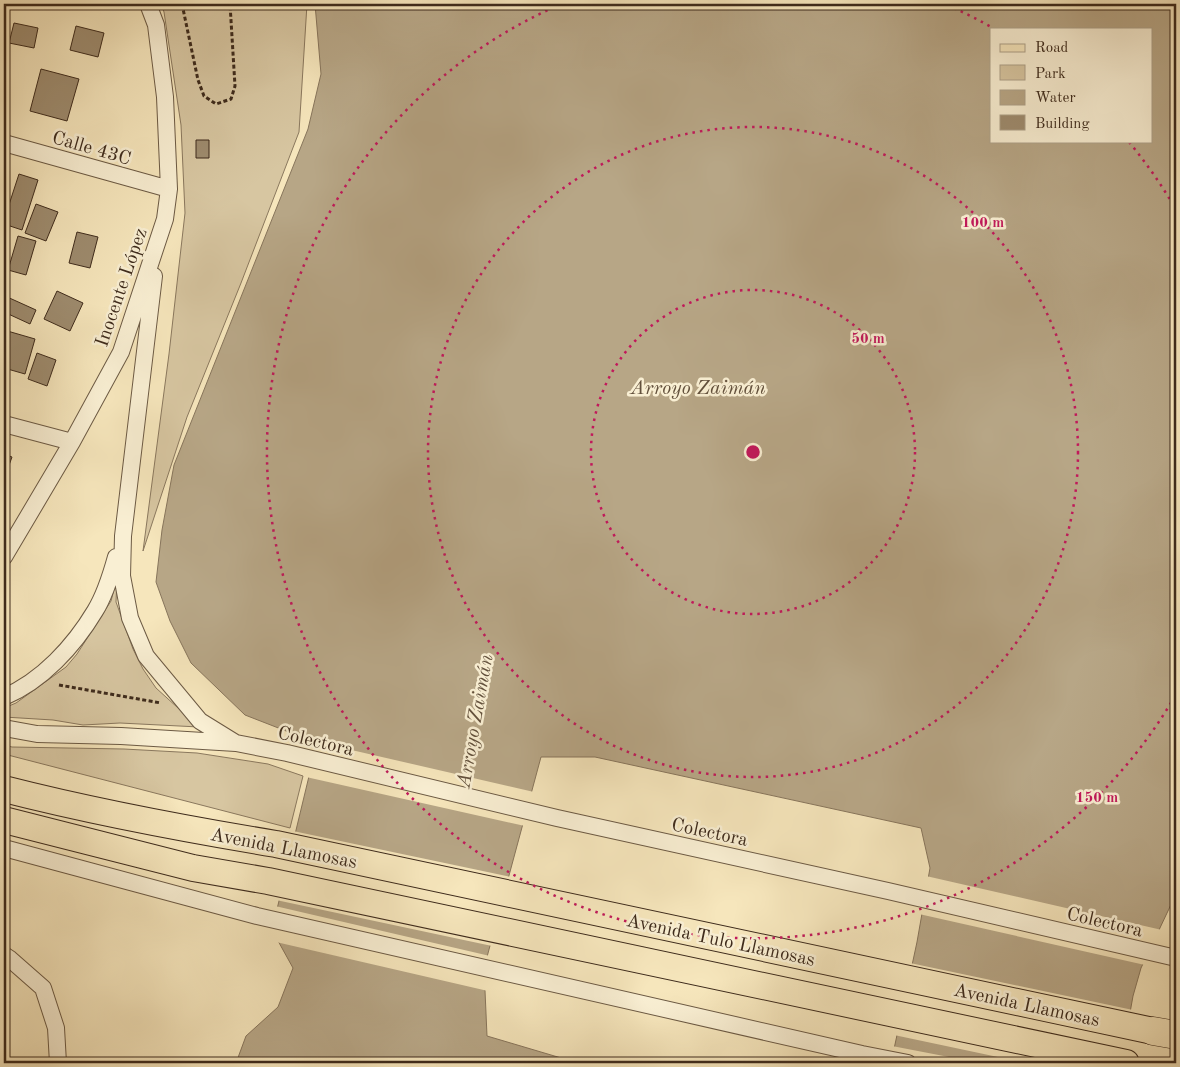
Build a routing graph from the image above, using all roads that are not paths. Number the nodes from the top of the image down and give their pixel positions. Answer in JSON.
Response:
{"nodes":[{"id":1,"x":148,"y":4,"type":"edge"},
{"id":2,"x":4,"y":143,"type":"edge"},
{"id":3,"x":169,"y":189,"type":"junction"},
{"id":4,"x":158,"y":241,"type":"junction"},
{"id":5,"x":4,"y":424,"type":"edge"},
{"id":6,"x":72,"y":442,"type":"junction"},
{"id":7,"x":122,"y":536,"type":"junction"},
{"id":8,"x":4,"y":557,"type":"edge"},
{"id":9,"x":4,"y":697,"type":"edge"},
{"id":10,"x":4,"y":728,"type":"edge"},
{"id":11,"x":236,"y":743,"type":"junction"},
{"id":12,"x":4,"y":789,"type":"edge"},
{"id":13,"x":4,"y":820,"type":"edge"},
{"id":14,"x":4,"y":848,"type":"edge"},
{"id":15,"x":565,"y":905,"type":"joint"},
{"id":16,"x":557,"y":942,"type":"joint"},
{"id":17,"x":4,"y":955,"type":"edge"},
{"id":18,"x":1171,"y":957,"type":"edge"},
{"id":19,"x":878,"y":972,"type":"joint"},
{"id":20,"x":869,"y":1009,"type":"joint"},
{"id":21,"x":1165,"y":1033,"type":"edge"},
{"id":22,"x":58,"y":1063,"type":"edge"},
{"id":23,"x":908,"y":1063,"type":"edge"},
{"id":24,"x":1126,"y":1063,"type":"edge"}],
"edges":[{"from":1,"to":3,"type":"street","name":"Inocente López"},
{"from":2,"to":3,"type":"street","name":"Calle 43C"},
{"from":3,"to":4,"type":"street","name":"Inocente López"},
{"from":4,"to":6,"type":"street","name":"Inocente López"},
{"from":4,"to":7,"type":"street"},
{"from":5,"to":6,"type":"street"},
{"from":6,"to":8,"type":"street","name":"Inocente López"},
{"from":7,"to":9,"type":"street"},
{"from":7,"to":11,"type":"street","name":"Colectora"},
{"from":10,"to":11,"type":"street","name":"Colectora"},
{"from":11,"to":18,"type":"street","name":"Colectora"},
{"from":12,"to":15,"type":"main road","name":"Avenida Llamosas"},
{"from":13,"to":16,"type":"main road","name":"Avenida Llamosas"},
{"from":14,"to":23,"type":"street"},
{"from":15,"to":19,"type":"main road","name":"Avenida Tulo Llamosas"},
{"from":16,"to":20,"type":"main road","name":"Avenida Tulo Llamosas"},
{"from":17,"to":22,"type":"street"},
{"from":19,"to":21,"type":"main road","name":"Avenida Llamosas"},
{"from":20,"to":24,"type":"main road","name":"Avenida Llamosas"}]}
